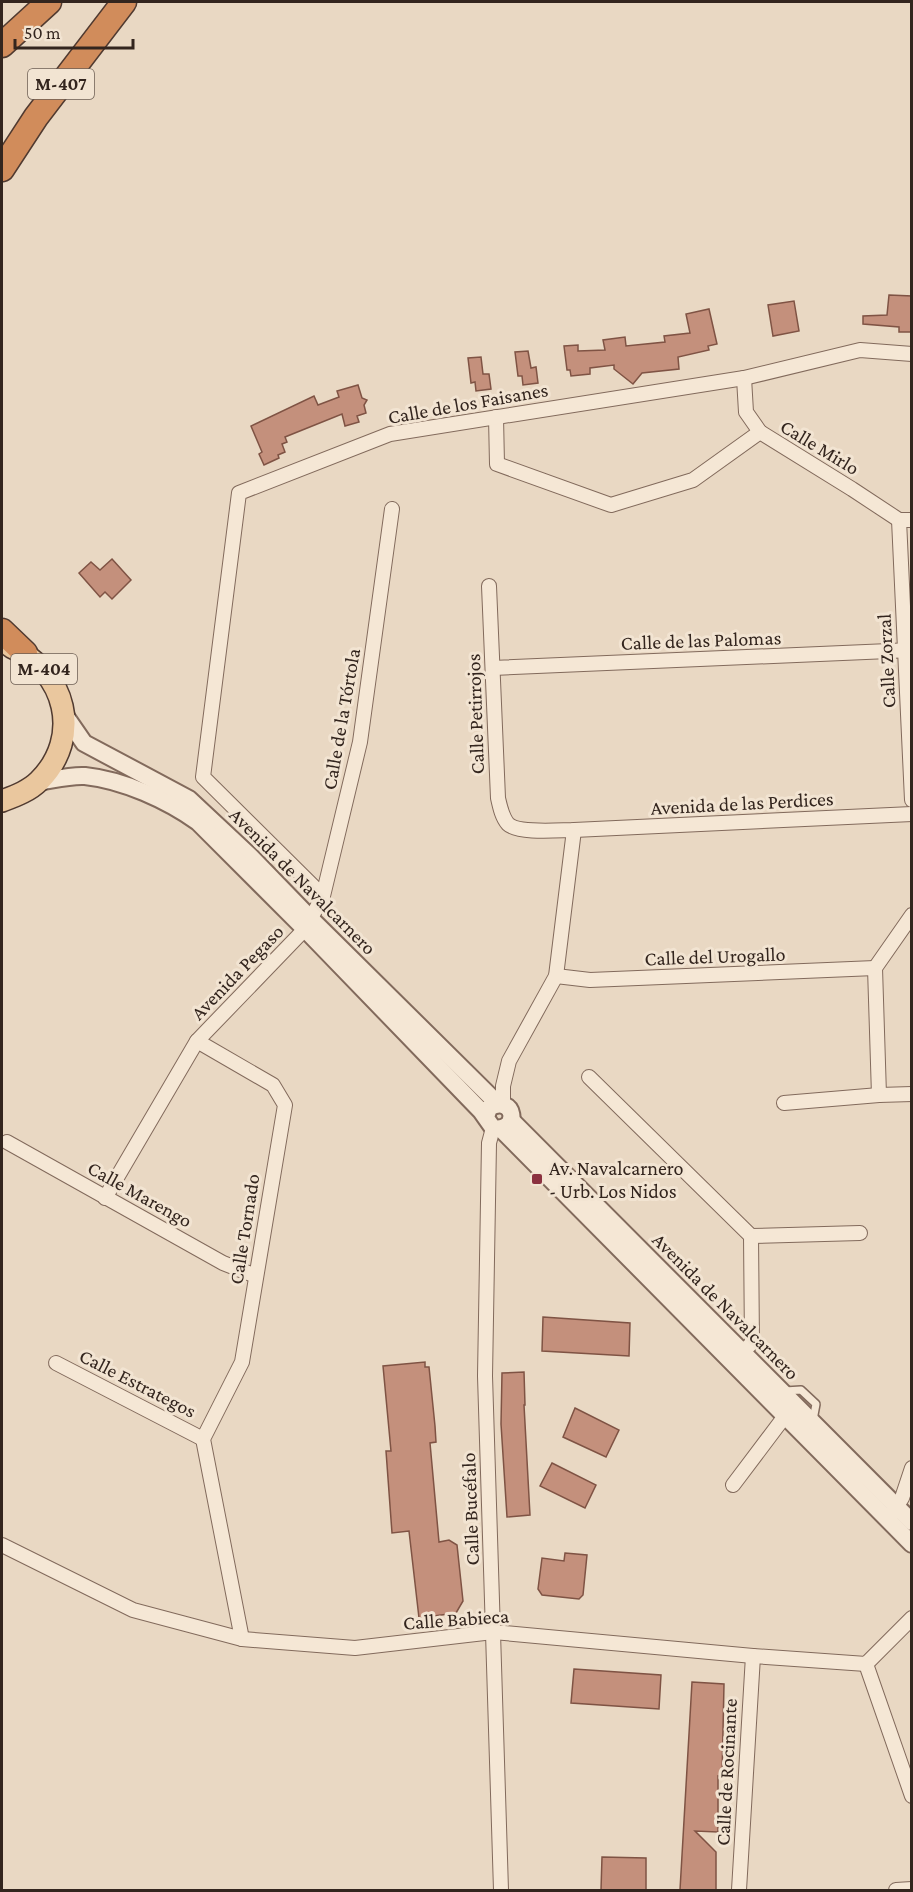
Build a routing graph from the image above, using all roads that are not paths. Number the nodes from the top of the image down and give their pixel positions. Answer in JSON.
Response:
{"nodes":[{"id":1,"x":49,"y":2,"type":"edge"},
{"id":2,"x":124,"y":2,"type":"edge"},
{"id":3,"x":2,"y":45,"type":"edge"},
{"id":4,"x":2,"y":169,"type":"edge"},
{"id":5,"x":912,"y":354,"type":"edge"},
{"id":6,"x":744,"y":378,"type":"junction"},
{"id":7,"x":496,"y":417,"type":"junction"},
{"id":8,"x":760,"y":432,"type":"junction"},
{"id":9,"x":392,"y":509,"type":"dead end"},
{"id":10,"x":905,"y":520,"type":"edge"},
{"id":11,"x":489,"y":586,"type":"dead end"},
{"id":12,"x":2,"y":632,"type":"edge"},
{"id":13,"x":2,"y":645,"type":"edge"},
{"id":14,"x":908,"y":651,"type":"edge"},
{"id":15,"x":25,"y":653,"type":"junction"},
{"id":16,"x":493,"y":668,"type":"junction"},
{"id":17,"x":64,"y":714,"type":"junction"},
{"id":18,"x":38,"y":782,"type":"junction"},
{"id":19,"x":912,"y":800,"type":"edge"},
{"id":20,"x":2,"y":801,"type":"edge"},
{"id":21,"x":912,"y":814,"type":"edge"},
{"id":22,"x":521,"y":830,"type":"joint"},
{"id":23,"x":574,"y":830,"type":"junction"},
{"id":24,"x":323,"y":896,"type":"junction"},
{"id":25,"x":912,"y":915,"type":"edge"},
{"id":26,"x":308,"y":924,"type":"junction"},
{"id":27,"x":875,"y":968,"type":"junction"},
{"id":28,"x":556,"y":976,"type":"junction"},
{"id":29,"x":197,"y":1041,"type":"junction"},
{"id":30,"x":589,"y":1077,"type":"dead end"},
{"id":31,"x":912,"y":1094,"type":"edge"},
{"id":32,"x":879,"y":1095,"type":"junction"},
{"id":33,"x":784,"y":1103,"type":"dead end"},
{"id":34,"x":500,"y":1104,"type":"junction"},
{"id":35,"x":498,"y":1123,"type":"junction"},
{"id":36,"x":7,"y":1142,"type":"dead end"},
{"id":37,"x":105,"y":1198,"type":"junction"},
{"id":38,"x":860,"y":1233,"type":"dead end"},
{"id":39,"x":751,"y":1236,"type":"junction"},
{"id":40,"x":256,"y":1276,"type":"junction"},
{"id":41,"x":737,"y":1357,"type":"junction"},
{"id":42,"x":56,"y":1363,"type":"dead end"},
{"id":43,"x":785,"y":1416,"type":"junction"},
{"id":44,"x":203,"y":1439,"type":"junction"},
{"id":45,"x":912,"y":1468,"type":"edge"},
{"id":46,"x":733,"y":1485,"type":"dead end"},
{"id":47,"x":893,"y":1513,"type":"junction"},
{"id":48,"x":912,"y":1522,"type":"edge"},
{"id":49,"x":912,"y":1544,"type":"edge"},
{"id":50,"x":2,"y":1545,"type":"edge"},
{"id":51,"x":912,"y":1618,"type":"edge"},
{"id":52,"x":493,"y":1632,"type":"junction"},
{"id":53,"x":242,"y":1639,"type":"junction"},
{"id":54,"x":753,"y":1656,"type":"junction"},
{"id":55,"x":866,"y":1664,"type":"junction"},
{"id":56,"x":912,"y":1796,"type":"edge"},
{"id":57,"x":912,"y":1889,"type":"edge"},
{"id":58,"x":501,"y":1890,"type":"edge"},
{"id":59,"x":739,"y":1890,"type":"edge"},
{"id":60,"x":896,"y":1890,"type":"edge"}],
"edges":[{"from":1,"to":3,"type":"highway"},
{"from":2,"to":4,"type":"highway","number":"M-407"},
{"from":5,"to":6,"type":"street","name":"Calle de los Faisanes"},
{"from":6,"to":7,"type":"street","name":"Calle de los Faisanes"},
{"from":6,"to":8,"type":"street","name":"Calle Mirlo"},
{"from":7,"to":8,"type":"street"},
{"from":7,"to":24,"type":"street","name":"Calle de los Faisanes"},
{"from":8,"to":10,"type":"street","name":"Calle Mirlo"},
{"from":9,"to":24,"type":"street","name":"Calle de la Tórtola"},
{"from":10,"to":14,"type":"street","name":"Calle Zorzal"},
{"from":11,"to":16,"type":"street","name":"Calle Petirrojos"},
{"from":12,"to":15,"type":"highway"},
{"from":13,"to":15,"type":"main road","number":"M-404"},
{"from":14,"to":16,"type":"street","name":"Calle de las Palomas"},
{"from":14,"to":19,"type":"street","name":"Calle Zorzal"},
{"from":15,"to":17,"type":"main road","number":"M-404"},
{"from":16,"to":22,"type":"street","name":"Calle Petirrojos"},
{"from":17,"to":18,"type":"main road","number":"M-404"},
{"from":17,"to":26,"type":"street","name":"Avenida de Navalcarnero"},
{"from":18,"to":20,"type":"main road","number":"M-404"},
{"from":18,"to":26,"type":"street","name":"Avenida de Navalcarnero"},
{"from":21,"to":23,"type":"street","name":"Avenida de las Perdices"},
{"from":22,"to":23,"type":"street","name":"Avenida de las Perdices"},
{"from":23,"to":28,"type":"street"},
{"from":24,"to":26,"type":"street","name":"Calle de la Tórtola"},
{"from":25,"to":27,"type":"street"},
{"from":26,"to":29,"type":"street","name":"Avenida Pegaso"},
{"from":26,"to":34,"type":"street","name":"Avenida de Navalcarnero"},
{"from":26,"to":35,"type":"street","name":"Avenida de Navalcarnero"},
{"from":27,"to":28,"type":"street","name":"Calle del Urogallo"},
{"from":27,"to":32,"type":"street"},
{"from":28,"to":34,"type":"street"},
{"from":29,"to":37,"type":"street"},
{"from":29,"to":40,"type":"street","name":"Calle Tornado"},
{"from":30,"to":39,"type":"street"},
{"from":31,"to":32,"type":"street"},
{"from":32,"to":33,"type":"street"},
{"from":34,"to":35,"type":"street","name":"Avenida de Navalcarnero"},
{"from":35,"to":41,"type":"street","name":"Avenida de Navalcarnero"},
{"from":35,"to":52,"type":"street","name":"Calle Bucéfalo"},
{"from":36,"to":37,"type":"street","name":"Calle Marengo"},
{"from":37,"to":40,"type":"street","name":"Calle Marengo"},
{"from":38,"to":39,"type":"street"},
{"from":39,"to":41,"type":"street"},
{"from":40,"to":44,"type":"street","name":"Calle Tornado"},
{"from":41,"to":43,"type":"street","name":"Avenida de Navalcarnero"},
{"from":41,"to":47,"type":"street","name":"Avenida de Navalcarnero"},
{"from":42,"to":44,"type":"street","name":"Calle Estrategos"},
{"from":43,"to":46,"type":"street"},
{"from":43,"to":47,"type":"street","name":"Avenida de Navalcarnero"},
{"from":44,"to":53,"type":"street"},
{"from":45,"to":47,"type":"street"},
{"from":47,"to":48,"type":"street","name":"Avenida de Navalcarnero"},
{"from":47,"to":49,"type":"street","name":"Avenida de Navalcarnero"},
{"from":50,"to":53,"type":"street","name":"Calle Babieca"},
{"from":51,"to":55,"type":"street"},
{"from":52,"to":53,"type":"street","name":"Calle Babieca"},
{"from":52,"to":54,"type":"street","name":"Calle Babieca"},
{"from":52,"to":58,"type":"street","name":"Calle Bucéfalo"},
{"from":54,"to":55,"type":"street","name":"Calle Babieca"},
{"from":54,"to":59,"type":"street","name":"Calle de Rocinante"},
{"from":55,"to":56,"type":"street"},
{"from":57,"to":60,"type":"street"}]}
